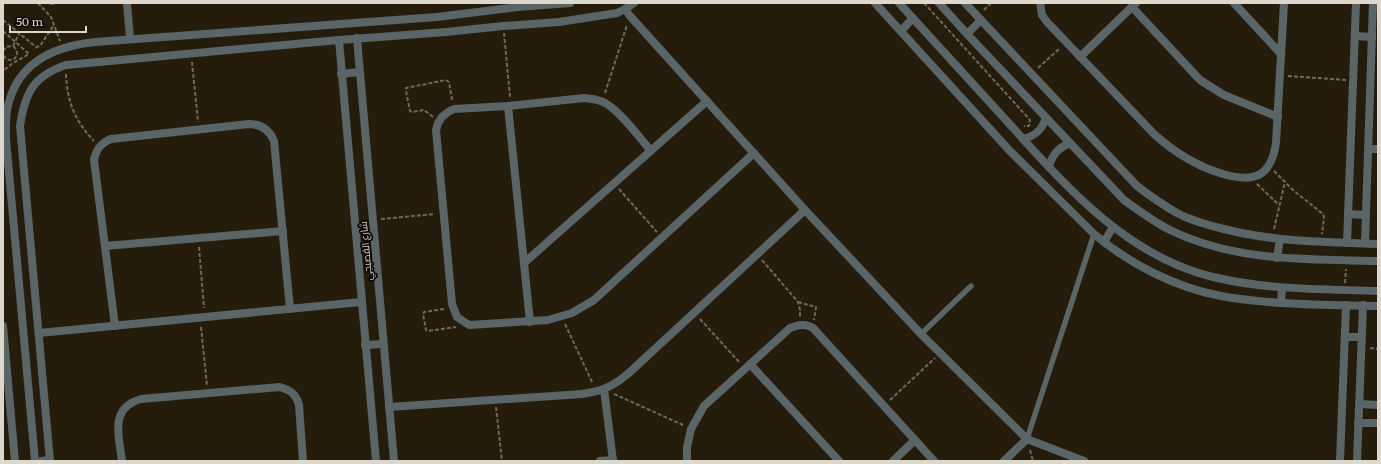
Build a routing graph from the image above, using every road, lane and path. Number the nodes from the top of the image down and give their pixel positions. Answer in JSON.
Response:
{"nodes":[{"id":1,"x":38,"y":3,"type":"edge"},
{"id":2,"x":51,"y":3,"type":"edge"},
{"id":3,"x":55,"y":3,"type":"edge"},
{"id":4,"x":127,"y":3,"type":"edge"},
{"id":5,"x":570,"y":3,"type":"edge"},
{"id":6,"x":634,"y":3,"type":"edge"},
{"id":7,"x":875,"y":3,"type":"edge"},
{"id":8,"x":899,"y":3,"type":"edge"},
{"id":9,"x":924,"y":3,"type":"edge"},
{"id":10,"x":939,"y":3,"type":"edge"},
{"id":11,"x":965,"y":3,"type":"edge"},
{"id":12,"x":1040,"y":3,"type":"edge"},
{"id":13,"x":1234,"y":3,"type":"edge"},
{"id":14,"x":1284,"y":3,"type":"edge"},
{"id":15,"x":1356,"y":3,"type":"edge"},
{"id":16,"x":1373,"y":3,"type":"edge"},
{"id":17,"x":517,"y":5,"type":"edge"},
{"id":18,"x":1134,"y":5,"type":"edge"},
{"id":19,"x":627,"y":12,"type":"junction"},
{"id":20,"x":437,"y":17,"type":"junction"},
{"id":21,"x":913,"y":18,"type":"junction"},
{"id":22,"x":3,"y":20,"type":"edge"},
{"id":23,"x":981,"y":20,"type":"junction"},
{"id":24,"x":54,"y":25,"type":"junction"},
{"id":25,"x":503,"y":26,"type":"junction"},
{"id":26,"x":3,"y":31,"type":"edge"},
{"id":27,"x":901,"y":31,"type":"junction"},
{"id":28,"x":446,"y":32,"type":"junction"},
{"id":29,"x":19,"y":34,"type":"junction"},
{"id":30,"x":967,"y":34,"type":"junction"},
{"id":31,"x":1354,"y":36,"type":"junction"},
{"id":32,"x":1372,"y":37,"type":"junction"},
{"id":33,"x":357,"y":38,"type":"junction"},
{"id":34,"x":130,"y":39,"type":"junction"},
{"id":35,"x":339,"y":40,"type":"junction"},
{"id":36,"x":15,"y":42,"type":"junction"},
{"id":37,"x":1066,"y":42,"type":"junction"},
{"id":38,"x":13,"y":46,"type":"junction"},
{"id":39,"x":62,"y":48,"type":"junction"},
{"id":40,"x":3,"y":51,"type":"edge"},
{"id":41,"x":192,"y":53,"type":"junction"},
{"id":42,"x":1281,"y":54,"type":"junction"},
{"id":43,"x":3,"y":55,"type":"edge"},
{"id":44,"x":1080,"y":57,"type":"junction"},
{"id":45,"x":66,"y":65,"type":"junction"},
{"id":46,"x":3,"y":71,"type":"edge"},
{"id":47,"x":359,"y":72,"type":"junction"},
{"id":48,"x":341,"y":74,"type":"junction"},
{"id":49,"x":1032,"y":74,"type":"junction"},
{"id":50,"x":1280,"y":75,"type":"junction"},
{"id":51,"x":1353,"y":80,"type":"junction"},
{"id":52,"x":707,"y":101,"type":"junction"},
{"id":53,"x":602,"y":102,"type":"junction"},
{"id":54,"x":510,"y":106,"type":"junction"},
{"id":55,"x":454,"y":109,"type":"junction"},
{"id":56,"x":1278,"y":117,"type":"junction"},
{"id":57,"x":1046,"y":118,"type":"junction"},
{"id":58,"x":438,"y":123,"type":"junction"},
{"id":59,"x":1023,"y":126,"type":"dead end"},
{"id":60,"x":1369,"y":128,"type":"junction"},
{"id":61,"x":1378,"y":129,"type":"edge"},
{"id":62,"x":199,"y":130,"type":"junction"},
{"id":63,"x":1023,"y":139,"type":"junction"},
{"id":64,"x":1070,"y":143,"type":"junction"},
{"id":65,"x":99,"y":146,"type":"junction"},
{"id":66,"x":1368,"y":149,"type":"junction"},
{"id":67,"x":1378,"y":149,"type":"edge"},
{"id":68,"x":651,"y":151,"type":"junction"},
{"id":69,"x":754,"y":153,"type":"junction"},
{"id":70,"x":1049,"y":166,"type":"junction"},
{"id":71,"x":1269,"y":166,"type":"junction"},
{"id":72,"x":1250,"y":178,"type":"junction"},
{"id":73,"x":1285,"y":182,"type":"junction"},
{"id":74,"x":614,"y":184,"type":"junction"},
{"id":75,"x":1279,"y":206,"type":"junction"},
{"id":76,"x":805,"y":210,"type":"junction"},
{"id":77,"x":444,"y":213,"type":"junction"},
{"id":78,"x":1348,"y":214,"type":"junction"},
{"id":79,"x":1366,"y":215,"type":"junction"},
{"id":80,"x":372,"y":220,"type":"junction"},
{"id":81,"x":1113,"y":227,"type":"junction"},
{"id":82,"x":283,"y":231,"type":"junction"},
{"id":83,"x":1094,"y":234,"type":"junction"},
{"id":84,"x":662,"y":237,"type":"junction"},
{"id":85,"x":199,"y":238,"type":"junction"},
{"id":86,"x":1276,"y":239,"type":"junction"},
{"id":87,"x":1321,"y":241,"type":"junction"},
{"id":88,"x":1104,"y":242,"type":"junction"},
{"id":89,"x":1347,"y":243,"type":"junction"},
{"id":90,"x":1365,"y":243,"type":"junction"},
{"id":91,"x":1378,"y":244,"type":"edge"},
{"id":92,"x":105,"y":246,"type":"junction"},
{"id":93,"x":758,"y":254,"type":"junction"},
{"id":94,"x":1277,"y":258,"type":"junction"},
{"id":95,"x":1346,"y":260,"type":"junction"},
{"id":96,"x":1378,"y":261,"type":"edge"},
{"id":97,"x":524,"y":263,"type":"junction"},
{"id":98,"x":971,"y":286,"type":"dead end"},
{"id":99,"x":1282,"y":288,"type":"junction"},
{"id":100,"x":1345,"y":290,"type":"junction"},
{"id":101,"x":1378,"y":291,"type":"edge"},
{"id":102,"x":361,"y":302,"type":"junction"},
{"id":103,"x":798,"y":302,"type":"junction"},
{"id":104,"x":1281,"y":303,"type":"junction"},
{"id":105,"x":1346,"y":305,"type":"junction"},
{"id":106,"x":1363,"y":305,"type":"junction"},
{"id":107,"x":1378,"y":306,"type":"edge"},
{"id":108,"x":453,"y":307,"type":"junction"},
{"id":109,"x":290,"y":309,"type":"junction"},
{"id":110,"x":694,"y":313,"type":"junction"},
{"id":111,"x":562,"y":316,"type":"junction"},
{"id":112,"x":202,"y":317,"type":"junction"},
{"id":113,"x":530,"y":322,"type":"junction"},
{"id":114,"x":469,"y":325,"type":"junction"},
{"id":115,"x":797,"y":325,"type":"junction"},
{"id":116,"x":3,"y":326,"type":"edge"},
{"id":117,"x":115,"y":326,"type":"junction"},
{"id":118,"x":813,"y":328,"type":"junction"},
{"id":119,"x":39,"y":333,"type":"junction"},
{"id":120,"x":920,"y":334,"type":"junction"},
{"id":121,"x":1345,"y":337,"type":"junction"},
{"id":122,"x":1361,"y":337,"type":"junction"},
{"id":123,"x":383,"y":344,"type":"junction"},
{"id":124,"x":365,"y":345,"type":"junction"},
{"id":125,"x":940,"y":353,"type":"junction"},
{"id":126,"x":747,"y":366,"type":"junction"},
{"id":127,"x":600,"y":391,"type":"junction"},
{"id":128,"x":207,"y":393,"type":"junction"},
{"id":129,"x":495,"y":400,"type":"junction"},
{"id":130,"x":1359,"y":404,"type":"junction"},
{"id":131,"x":1378,"y":404,"type":"edge"},
{"id":132,"x":884,"y":406,"type":"junction"},
{"id":133,"x":389,"y":407,"type":"junction"},
{"id":134,"x":1358,"y":423,"type":"junction"},
{"id":135,"x":1378,"y":424,"type":"edge"},
{"id":136,"x":691,"y":429,"type":"junction"},
{"id":137,"x":1027,"y":439,"type":"junction"},
{"id":138,"x":915,"y":440,"type":"junction"},
{"id":139,"x":613,"y":460,"type":"edge"},
{"id":140,"x":15,"y":461,"type":"edge"},
{"id":141,"x":35,"y":461,"type":"edge"},
{"id":142,"x":41,"y":461,"type":"edge"},
{"id":143,"x":50,"y":461,"type":"edge"},
{"id":144,"x":122,"y":461,"type":"edge"},
{"id":145,"x":303,"y":461,"type":"edge"},
{"id":146,"x":376,"y":461,"type":"edge"},
{"id":147,"x":394,"y":461,"type":"edge"},
{"id":148,"x":502,"y":461,"type":"edge"},
{"id":149,"x":600,"y":461,"type":"edge"},
{"id":150,"x":687,"y":461,"type":"edge"},
{"id":151,"x":839,"y":461,"type":"edge"},
{"id":152,"x":893,"y":461,"type":"edge"},
{"id":153,"x":934,"y":461,"type":"edge"},
{"id":154,"x":1004,"y":461,"type":"edge"},
{"id":155,"x":1084,"y":461,"type":"edge"},
{"id":156,"x":1340,"y":461,"type":"edge"},
{"id":157,"x":1357,"y":461,"type":"edge"}],
"edges":[{"from":1,"to":24,"type":"path"},
{"from":2,"to":3,"type":"path"},
{"from":4,"to":34,"type":"street"},
{"from":5,"to":17,"type":"street"},
{"from":6,"to":19,"type":"street"},
{"from":7,"to":27,"type":"street"},
{"from":8,"to":21,"type":"street"},
{"from":9,"to":59,"type":"path"},
{"from":10,"to":30,"type":"street"},
{"from":11,"to":23,"type":"street"},
{"from":12,"to":37,"type":"street"},
{"from":13,"to":42,"type":"street"},
{"from":14,"to":42,"type":"street"},
{"from":15,"to":31,"type":"street"},
{"from":16,"to":32,"type":"street"},
{"from":17,"to":20,"type":"street"},
{"from":18,"to":44,"type":"street"},
{"from":18,"to":56,"type":"street"},
{"from":19,"to":25,"type":"street"},
{"from":19,"to":52,"type":"street"},
{"from":19,"to":53,"type":"path"},
{"from":20,"to":28,"type":"street"},
{"from":20,"to":34,"type":"street"},
{"from":21,"to":27,"type":"street"},
{"from":21,"to":63,"type":"street"},
{"from":22,"to":29,"type":"path"},
{"from":23,"to":30,"type":"street"},
{"from":23,"to":49,"type":"street"},
{"from":24,"to":29,"type":"path"},
{"from":24,"to":39,"type":"path"},
{"from":25,"to":28,"type":"street"},
{"from":25,"to":54,"type":"path"},
{"from":26,"to":36,"type":"path"},
{"from":27,"to":83,"type":"street"},
{"from":28,"to":33,"type":"street"},
{"from":29,"to":36,"type":"path"},
{"from":30,"to":57,"type":"street"},
{"from":31,"to":32,"type":"street"},
{"from":31,"to":51,"type":"street"},
{"from":32,"to":60,"type":"street"},
{"from":33,"to":35,"type":"street"},
{"from":33,"to":47,"type":"street","name":"شارع القصبجي"},
{"from":34,"to":39,"type":"street"},
{"from":35,"to":41,"type":"street"},
{"from":35,"to":48,"type":"street","name":"شارع القصبجي"},
{"from":36,"to":38,"type":"path"},
{"from":36,"to":46,"type":"path"},
{"from":37,"to":44,"type":"street"},
{"from":37,"to":49,"type":"path"},
{"from":38,"to":40,"type":"path"},
{"from":38,"to":43,"type":"path"},
{"from":39,"to":141,"type":"street"},
{"from":41,"to":45,"type":"street"},
{"from":41,"to":62,"type":"path"},
{"from":42,"to":50,"type":"street"},
{"from":44,"to":72,"type":"street"},
{"from":45,"to":65,"type":"path"},
{"from":45,"to":119,"type":"street"},
{"from":47,"to":48,"type":"street"},
{"from":47,"to":80,"type":"street","name":"شارع القصبجي"},
{"from":48,"to":102,"type":"street","name":"شارع القصبجي"},
{"from":49,"to":86,"type":"street"},
{"from":50,"to":51,"type":"path"},
{"from":50,"to":56,"type":"street"},
{"from":51,"to":78,"type":"street"},
{"from":52,"to":68,"type":"street"},
{"from":52,"to":69,"type":"street"},
{"from":53,"to":54,"type":"street"},
{"from":53,"to":68,"type":"street"},
{"from":54,"to":55,"type":"street"},
{"from":54,"to":97,"type":"street"},
{"from":55,"to":58,"type":"street"},
{"from":55,"to":58,"type":"path"},
{"from":56,"to":71,"type":"street"},
{"from":57,"to":63,"type":"street"},
{"from":57,"to":64,"type":"street"},
{"from":58,"to":77,"type":"street"},
{"from":60,"to":61,"type":"street"},
{"from":60,"to":66,"type":"street"},
{"from":62,"to":65,"type":"street"},
{"from":62,"to":82,"type":"street"},
{"from":63,"to":70,"type":"street"},
{"from":64,"to":70,"type":"street"},
{"from":64,"to":94,"type":"street"},
{"from":65,"to":92,"type":"street"},
{"from":66,"to":67,"type":"street"},
{"from":66,"to":79,"type":"street"},
{"from":68,"to":74,"type":"street"},
{"from":69,"to":76,"type":"street"},
{"from":69,"to":84,"type":"street"},
{"from":70,"to":81,"type":"street"},
{"from":71,"to":72,"type":"street"},
{"from":71,"to":73,"type":"path"},
{"from":72,"to":75,"type":"path"},
{"from":73,"to":75,"type":"path"},
{"from":73,"to":87,"type":"path"},
{"from":74,"to":84,"type":"path"},
{"from":74,"to":97,"type":"street"},
{"from":75,"to":86,"type":"path"},
{"from":76,"to":93,"type":"street"},
{"from":76,"to":120,"type":"street"},
{"from":77,"to":80,"type":"path"},
{"from":77,"to":108,"type":"street"},
{"from":78,"to":79,"type":"street"},
{"from":78,"to":89,"type":"street"},
{"from":79,"to":90,"type":"street"},
{"from":80,"to":123,"type":"street","name":"شارع القصبجي"},
{"from":81,"to":88,"type":"street"},
{"from":81,"to":99,"type":"street"},
{"from":82,"to":85,"type":"street"},
{"from":82,"to":109,"type":"street"},
{"from":83,"to":88,"type":"street"},
{"from":83,"to":137,"type":"lane"},
{"from":84,"to":111,"type":"street"},
{"from":85,"to":92,"type":"street"},
{"from":85,"to":112,"type":"path"},
{"from":86,"to":87,"type":"street"},
{"from":86,"to":94,"type":"street"},
{"from":87,"to":89,"type":"street"},
{"from":88,"to":104,"type":"street"},
{"from":89,"to":90,"type":"street"},
{"from":90,"to":91,"type":"street"},
{"from":92,"to":117,"type":"street"},
{"from":93,"to":103,"type":"path"},
{"from":93,"to":110,"type":"street"},
{"from":94,"to":95,"type":"street"},
{"from":95,"to":96,"type":"street"},
{"from":95,"to":100,"type":"path"},
{"from":97,"to":113,"type":"street"},
{"from":98,"to":120,"type":"lane"},
{"from":99,"to":100,"type":"street"},
{"from":99,"to":104,"type":"street"},
{"from":100,"to":101,"type":"street"},
{"from":102,"to":109,"type":"street"},
{"from":102,"to":124,"type":"street","name":"شارع القصبجي"},
{"from":103,"to":115,"type":"path"},
{"from":103,"to":118,"type":"path"},
{"from":104,"to":105,"type":"street"},
{"from":105,"to":106,"type":"street"},
{"from":105,"to":121,"type":"street"},
{"from":106,"to":107,"type":"street"},
{"from":106,"to":122,"type":"street"},
{"from":108,"to":114,"type":"street"},
{"from":108,"to":114,"type":"path"},
{"from":109,"to":112,"type":"street"},
{"from":110,"to":126,"type":"path"},
{"from":110,"to":127,"type":"street"},
{"from":111,"to":113,"type":"street"},
{"from":111,"to":127,"type":"path"},
{"from":112,"to":117,"type":"street"},
{"from":112,"to":128,"type":"path"},
{"from":113,"to":114,"type":"street"},
{"from":115,"to":118,"type":"street"},
{"from":115,"to":126,"type":"street"},
{"from":116,"to":140,"type":"street"},
{"from":117,"to":119,"type":"street"},
{"from":118,"to":132,"type":"street"},
{"from":119,"to":143,"type":"street"},
{"from":120,"to":125,"type":"street"},
{"from":121,"to":122,"type":"street"},
{"from":121,"to":156,"type":"street"},
{"from":122,"to":130,"type":"street"},
{"from":123,"to":124,"type":"street"},
{"from":123,"to":133,"type":"street","name":"شارع القصبجي"},
{"from":124,"to":146,"type":"street","name":"شارع القصبجي"},
{"from":125,"to":132,"type":"path"},
{"from":125,"to":137,"type":"street"},
{"from":126,"to":136,"type":"street"},
{"from":126,"to":151,"type":"street"},
{"from":127,"to":129,"type":"street"},
{"from":127,"to":136,"type":"path"},
{"from":127,"to":139,"type":"street"},
{"from":128,"to":144,"type":"street"},
{"from":128,"to":145,"type":"street"},
{"from":129,"to":133,"type":"street"},
{"from":129,"to":148,"type":"path"},
{"from":130,"to":131,"type":"street"},
{"from":130,"to":134,"type":"street"},
{"from":132,"to":138,"type":"street"},
{"from":133,"to":147,"type":"street","name":"شارع القصبجي"},
{"from":134,"to":135,"type":"street"},
{"from":134,"to":157,"type":"street"},
{"from":136,"to":150,"type":"street"},
{"from":137,"to":154,"type":"street"},
{"from":137,"to":155,"type":"street"},
{"from":138,"to":152,"type":"street"},
{"from":138,"to":153,"type":"street"},
{"from":139,"to":149,"type":"street"},
{"from":142,"to":143,"type":"street"}]}
